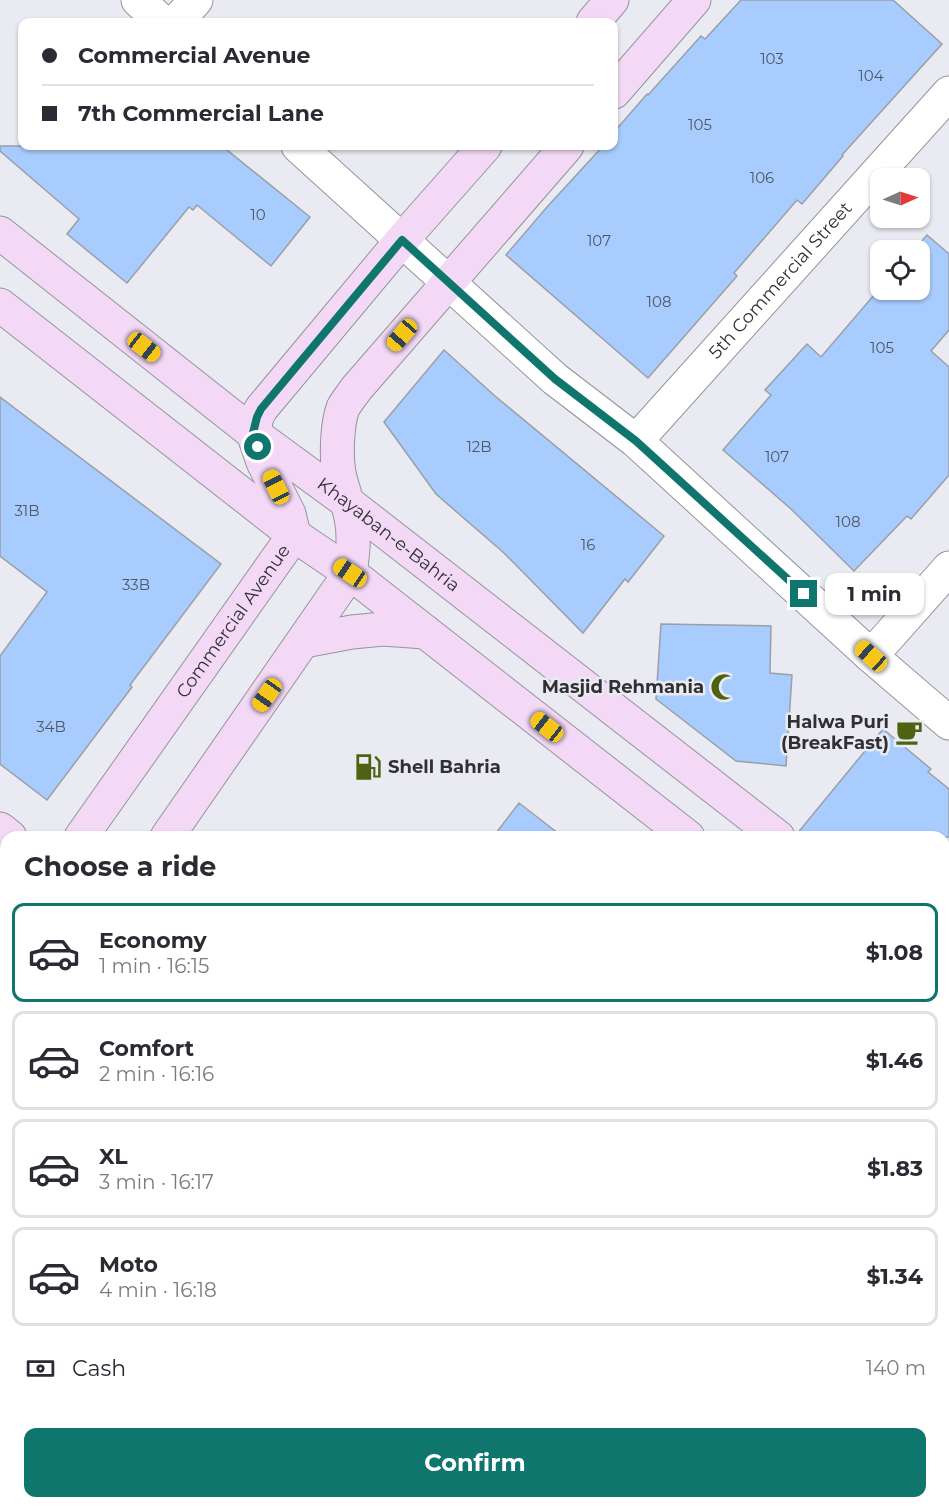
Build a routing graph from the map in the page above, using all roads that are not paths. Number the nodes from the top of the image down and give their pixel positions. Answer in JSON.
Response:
{"nodes":[{"id":1,"x":138,"y":0,"type":"edge"},
{"id":2,"x":196,"y":0,"type":"edge"},
{"id":3,"x":612,"y":0,"type":"edge"},
{"id":4,"x":694,"y":0,"type":"edge"},
{"id":5,"x":158,"y":18,"type":"edge"},
{"id":6,"x":180,"y":18,"type":"edge"},
{"id":7,"x":596,"y":18,"type":"edge"},
{"id":8,"x":618,"y":87,"type":"edge"},
{"id":9,"x":949,"y":93,"type":"edge"},
{"id":10,"x":302,"y":150,"type":"edge"},
{"id":11,"x":481,"y":150,"type":"edge"},
{"id":12,"x":563,"y":150,"type":"edge"},
{"id":13,"x":0,"y":233,"type":"edge"},
{"id":14,"x":402,"y":240,"type":"junction"},
{"id":15,"x":448,"y":281,"type":"junction"},
{"id":16,"x":0,"y":305,"type":"edge"},
{"id":17,"x":253,"y":433,"type":"junction"},
{"id":18,"x":636,"y":441,"type":"junction"},
{"id":19,"x":347,"y":502,"type":"junction"},
{"id":20,"x":294,"y":535,"type":"junction"},
{"id":21,"x":949,"y":568,"type":"edge"},
{"id":22,"x":350,"y":573,"type":"junction"},
{"id":23,"x":425,"y":632,"type":"junction"},
{"id":24,"x":304,"y":641,"type":"junction"},
{"id":25,"x":871,"y":656,"type":"junction"},
{"id":26,"x":949,"y":723,"type":"edge"},
{"id":27,"x":85,"y":831,"type":"edge"},
{"id":28,"x":171,"y":831,"type":"edge"},
{"id":29,"x":680,"y":831,"type":"edge"},
{"id":30,"x":770,"y":831,"type":"edge"}],
"edges":[{"from":1,"to":5,"type":"street"},
{"from":2,"to":6,"type":"street"},
{"from":3,"to":7,"type":"main road"},
{"from":4,"to":8,"type":"main road"},
{"from":9,"to":18,"type":"street","name":"5th Commercial Street"},
{"from":10,"to":14,"type":"street"},
{"from":11,"to":14,"type":"main road"},
{"from":12,"to":15,"type":"main road"},
{"from":13,"to":17,"type":"main road","name":"Khayaban-e-Bahria"},
{"from":14,"to":15,"type":"street"},
{"from":14,"to":17,"type":"main road"},
{"from":15,"to":18,"type":"street"},
{"from":15,"to":19,"type":"main road"},
{"from":16,"to":20,"type":"main road"},
{"from":17,"to":19,"type":"main road","name":"Khayaban-e-Bahria"},
{"from":17,"to":20,"type":"main road","name":"Commercial Avenue"},
{"from":18,"to":25,"type":"street"},
{"from":19,"to":22,"type":"main road"},
{"from":19,"to":30,"type":"main road","name":"Khayaban-e-Bahria"},
{"from":20,"to":22,"type":"main road"},
{"from":20,"to":27,"type":"main road","name":"Commercial Avenue"},
{"from":21,"to":25,"type":"street"},
{"from":22,"to":23,"type":"main road"},
{"from":22,"to":24,"type":"main road"},
{"from":23,"to":24,"type":"main road"},
{"from":23,"to":29,"type":"main road"},
{"from":24,"to":28,"type":"main road"},
{"from":25,"to":26,"type":"street"}]}
